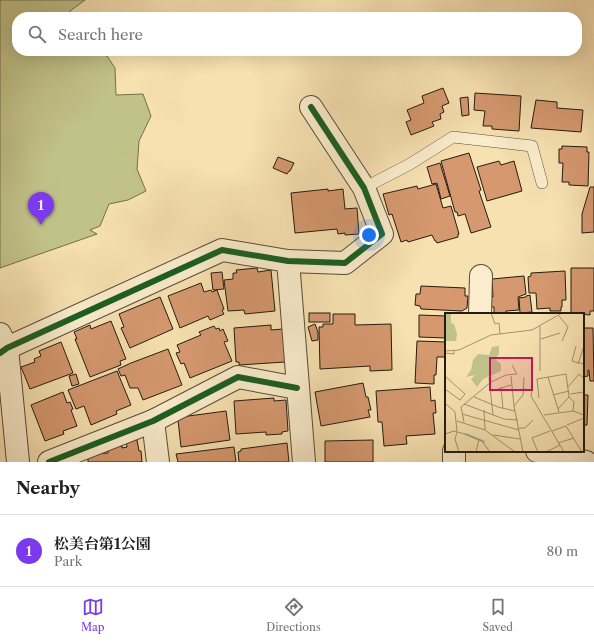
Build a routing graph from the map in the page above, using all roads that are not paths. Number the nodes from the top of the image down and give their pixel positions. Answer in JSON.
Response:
{"nodes":[{"id":1,"x":311,"y":106,"type":"dead end"},
{"id":2,"x":542,"y":183,"type":"dead end"},
{"id":3,"x":364,"y":188,"type":"junction"},
{"id":4,"x":288,"y":261,"type":"junction"},
{"id":5,"x":481,"y":276,"type":"dead end"},
{"id":6,"x":480,"y":313,"type":"edge"},
{"id":7,"x":2,"y":345,"type":"edge"},
{"id":8,"x":297,"y":388,"type":"junction"},
{"id":9,"x":153,"y":421,"type":"junction"},
{"id":10,"x":541,"y":452,"type":"edge"},
{"id":11,"x":594,"y":454,"type":"edge"},
{"id":12,"x":18,"y":462,"type":"edge"},
{"id":13,"x":50,"y":462,"type":"edge"},
{"id":14,"x":158,"y":462,"type":"edge"},
{"id":15,"x":304,"y":462,"type":"edge"},
{"id":16,"x":586,"y":462,"type":"edge"},
{"id":17,"x":590,"y":462,"type":"edge"}],
"edges":[{"from":1,"to":3,"type":"street"},
{"from":2,"to":3,"type":"lane"},
{"from":3,"to":4,"type":"street"},
{"from":4,"to":7,"type":"street"},
{"from":4,"to":8,"type":"street"},
{"from":5,"to":6,"type":"street"},
{"from":7,"to":12,"type":"street"},
{"from":8,"to":9,"type":"street"},
{"from":8,"to":15,"type":"street"},
{"from":9,"to":13,"type":"street"},
{"from":9,"to":14,"type":"street"},
{"from":10,"to":16,"type":"street"},
{"from":11,"to":17,"type":"lane"}]}
